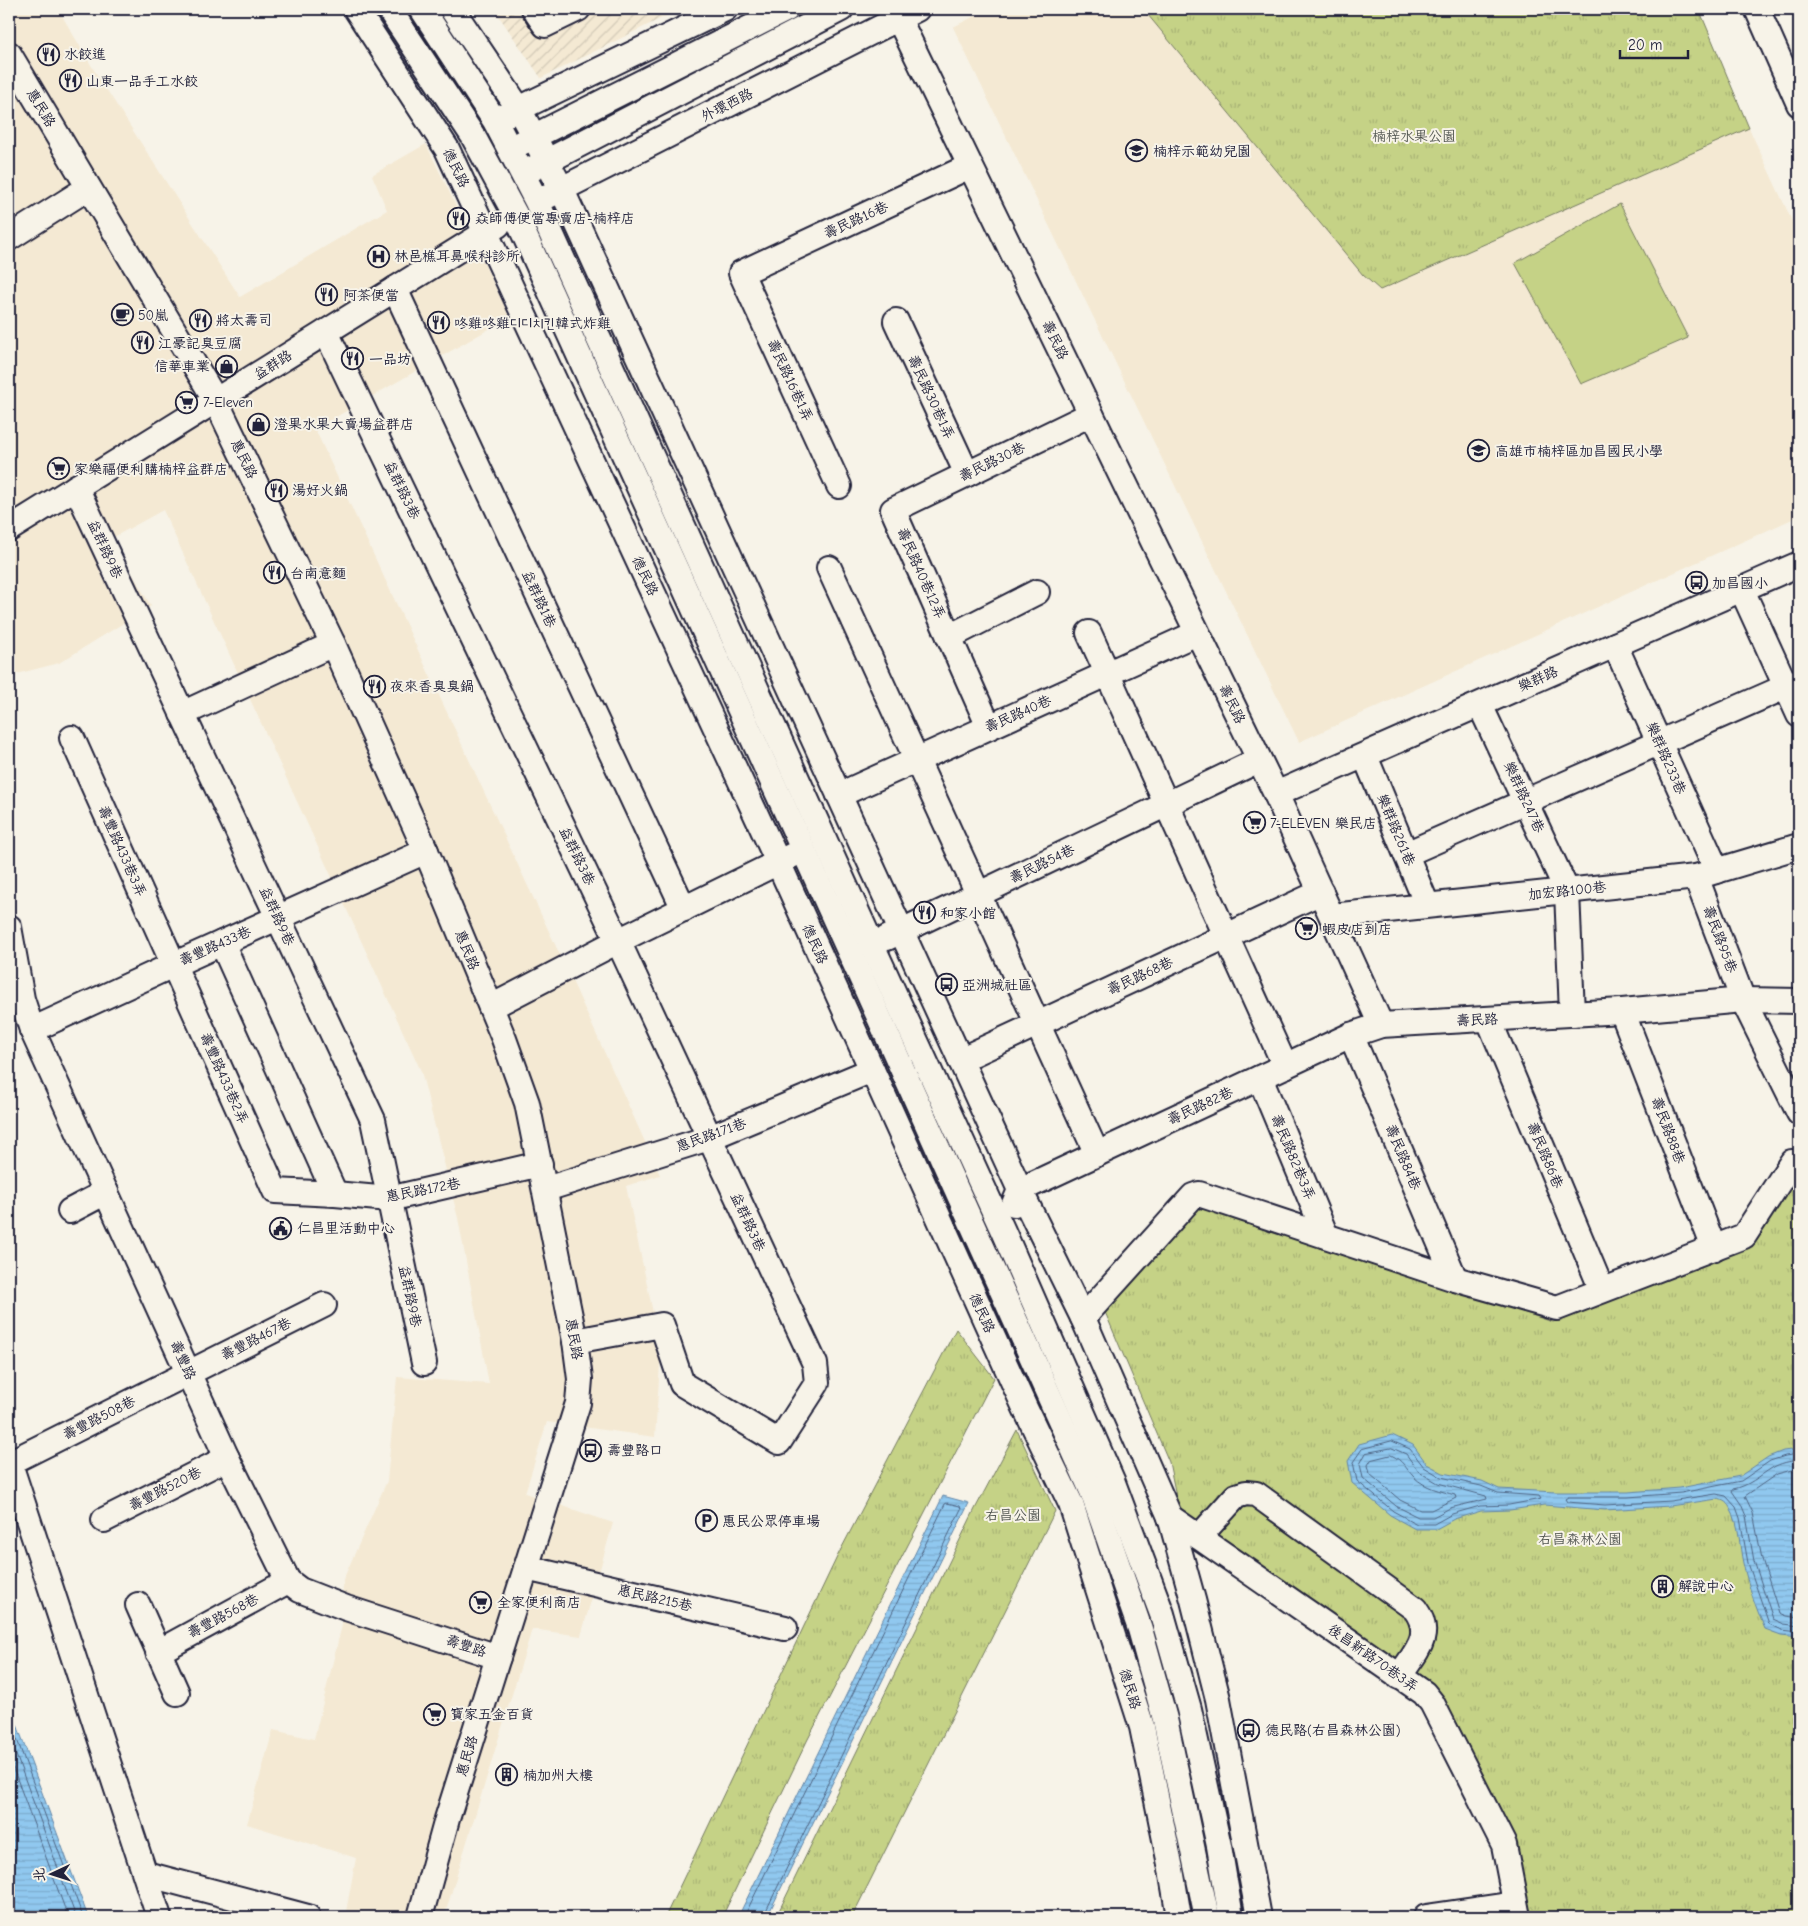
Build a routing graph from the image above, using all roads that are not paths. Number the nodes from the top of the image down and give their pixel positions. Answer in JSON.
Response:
{"nodes":[{"id":1,"x":356,"y":9,"type":"edge"},
{"id":2,"x":389,"y":9,"type":"edge"},
{"id":3,"x":422,"y":9,"type":"edge"},
{"id":4,"x":452,"y":9,"type":"edge"},
{"id":5,"x":578,"y":9,"type":"edge"},
{"id":6,"x":725,"y":9,"type":"edge"},
{"id":7,"x":787,"y":9,"type":"edge"},
{"id":8,"x":841,"y":9,"type":"edge"},
{"id":9,"x":1757,"y":9,"type":"edge"},
{"id":10,"x":903,"y":12,"type":"edge"},
{"id":11,"x":539,"y":17,"type":"edge"},
{"id":12,"x":9,"y":54,"type":"edge"},
{"id":13,"x":1799,"y":104,"type":"edge"},
{"id":14,"x":519,"y":110,"type":"junction"},
{"id":15,"x":495,"y":121,"type":"junction"},
{"id":16,"x":473,"y":136,"type":"junction"},
{"id":17,"x":533,"y":136,"type":"junction"},
{"id":18,"x":447,"y":149,"type":"junction"},
{"id":19,"x":509,"y":149,"type":"junction"},
{"id":20,"x":486,"y":161,"type":"junction"},
{"id":21,"x":547,"y":161,"type":"junction"},
{"id":22,"x":970,"y":166,"type":"junction"},
{"id":23,"x":523,"y":174,"type":"junction"},
{"id":24,"x":459,"y":175,"type":"junction"},
{"id":25,"x":499,"y":185,"type":"junction"},
{"id":26,"x":88,"y":188,"type":"junction"},
{"id":27,"x":561,"y":188,"type":"junction"},
{"id":28,"x":471,"y":201,"type":"junction"},
{"id":29,"x":537,"y":202,"type":"junction"},
{"id":30,"x":515,"y":214,"type":"junction"},
{"id":31,"x":486,"y":232,"type":"junction"},
{"id":32,"x":9,"y":238,"type":"edge"},
{"id":33,"x":742,"y":273,"type":"joint"},
{"id":34,"x":395,"y":289,"type":"junction"},
{"id":35,"x":896,"y":321,"type":"dead end"},
{"id":36,"x":326,"y":332,"type":"junction"},
{"id":37,"x":216,"y":401,"type":"junction"},
{"id":38,"x":1091,"y":414,"type":"junction"},
{"id":39,"x":967,"y":474,"type":"junction"},
{"id":40,"x":839,"y":486,"type":"dead end"},
{"id":41,"x":76,"y":487,"type":"junction"},
{"id":42,"x":892,"y":510,"type":"joint"},
{"id":43,"x":9,"y":529,"type":"edge"},
{"id":44,"x":1799,"y":564,"type":"edge"},
{"id":45,"x":829,"y":568,"type":"dead end"},
{"id":46,"x":1742,"y":590,"type":"junction"},
{"id":47,"x":1037,"y":592,"type":"dead end"},
{"id":48,"x":1089,"y":633,"type":"dead end"},
{"id":49,"x":1197,"y":633,"type":"junction"},
{"id":50,"x":949,"y":637,"type":"junction"},
{"id":51,"x":333,"y":644,"type":"junction"},
{"id":52,"x":1615,"y":645,"type":"junction"},
{"id":53,"x":1107,"y":674,"type":"junction"},
{"id":54,"x":1793,"y":684,"type":"edge"},
{"id":55,"x":1480,"y":704,"type":"junction"},
{"id":56,"x":182,"y":714,"type":"junction"},
{"id":57,"x":1799,"y":715,"type":"edge"},
{"id":58,"x":989,"y":728,"type":"junction"},
{"id":59,"x":72,"y":738,"type":"dead end"},
{"id":60,"x":1659,"y":743,"type":"junction"},
{"id":61,"x":1365,"y":756,"type":"junction"},
{"id":62,"x":917,"y":760,"type":"junction"},
{"id":63,"x":1259,"y":760,"type":"junction"},
{"id":64,"x":1276,"y":794,"type":"junction"},
{"id":65,"x":839,"y":796,"type":"junction"},
{"id":66,"x":1526,"y":801,"type":"junction"},
{"id":67,"x":1166,"y":804,"type":"junction"},
{"id":68,"x":852,"y":825,"type":"junction"},
{"id":69,"x":825,"y":839,"type":"junction"},
{"id":70,"x":1799,"y":846,"type":"edge"},
{"id":71,"x":803,"y":850,"type":"junction"},
{"id":72,"x":426,"y":851,"type":"junction"},
{"id":73,"x":1406,"y":854,"type":"junction"},
{"id":74,"x":778,"y":862,"type":"junction"},
{"id":75,"x":1706,"y":874,"type":"junction"},
{"id":76,"x":1567,"y":891,"type":"junction"},
{"id":77,"x":1320,"y":892,"type":"junction"},
{"id":78,"x":978,"y":894,"type":"junction"},
{"id":79,"x":1427,"y":905,"type":"junction"},
{"id":80,"x":684,"y":909,"type":"junction"},
{"id":81,"x":1332,"y":916,"type":"junction"},
{"id":82,"x":278,"y":918,"type":"junction"},
{"id":83,"x":9,"y":927,"type":"edge"},
{"id":84,"x":901,"y":931,"type":"junction"},
{"id":85,"x":1226,"y":936,"type":"junction"},
{"id":86,"x":618,"y":941,"type":"junction"},
{"id":87,"x":222,"y":943,"type":"junction"},
{"id":88,"x":861,"y":950,"type":"junction"},
{"id":89,"x":173,"y":965,"type":"junction"},
{"id":90,"x":826,"y":967,"type":"junction"},
{"id":91,"x":1744,"y":1000,"type":"junction"},
{"id":92,"x":16,"y":1001,"type":"edge"},
{"id":93,"x":1799,"y":1001,"type":"edge"},
{"id":94,"x":490,"y":1007,"type":"junction"},
{"id":95,"x":1622,"y":1011,"type":"junction"},
{"id":96,"x":1572,"y":1014,"type":"junction"},
{"id":97,"x":1489,"y":1020,"type":"junction"},
{"id":98,"x":1037,"y":1024,"type":"junction"},
{"id":99,"x":1381,"y":1025,"type":"junction"},
{"id":100,"x":32,"y":1030,"type":"junction"},
{"id":101,"x":1351,"y":1034,"type":"junction"},
{"id":102,"x":960,"y":1060,"type":"junction"},
{"id":103,"x":1285,"y":1066,"type":"junction"},
{"id":104,"x":872,"y":1070,"type":"junction"},
{"id":105,"x":1260,"y":1078,"type":"junction"},
{"id":106,"x":1799,"y":1113,"type":"edge"},
{"id":107,"x":709,"y":1138,"type":"junction"},
{"id":108,"x":1097,"y":1154,"type":"junction"},
{"id":109,"x":1799,"y":1163,"type":"edge"},
{"id":110,"x":540,"y":1164,"type":"junction"},
{"id":111,"x":546,"y":1189,"type":"junction"},
{"id":112,"x":1020,"y":1190,"type":"junction"},
{"id":113,"x":275,"y":1191,"type":"joint"},
{"id":114,"x":106,"y":1192,"type":"junction"},
{"id":115,"x":336,"y":1194,"type":"junction"},
{"id":116,"x":389,"y":1199,"type":"junction"},
{"id":117,"x":70,"y":1212,"type":"dead end"},
{"id":118,"x":1004,"y":1231,"type":"junction"},
{"id":119,"x":1326,"y":1236,"type":"junction"},
{"id":120,"x":1714,"y":1248,"type":"junction"},
{"id":121,"x":989,"y":1260,"type":"junction"},
{"id":122,"x":1455,"y":1279,"type":"junction"},
{"id":123,"x":972,"y":1290,"type":"junction"},
{"id":124,"x":1602,"y":1290,"type":"junction"},
{"id":125,"x":324,"y":1305,"type":"dead end"},
{"id":126,"x":1083,"y":1318,"type":"junction"},
{"id":127,"x":575,"y":1342,"type":"junction"},
{"id":128,"x":424,"y":1364,"type":"dead end"},
{"id":129,"x":188,"y":1373,"type":"junction"},
{"id":130,"x":227,"y":1458,"type":"junction"},
{"id":131,"x":9,"y":1462,"type":"edge"},
{"id":132,"x":1170,"y":1517,"type":"junction"},
{"id":133,"x":104,"y":1520,"type":"dead end"},
{"id":134,"x":1199,"y":1537,"type":"junction"},
{"id":135,"x":526,"y":1568,"type":"junction"},
{"id":136,"x":288,"y":1581,"type":"junction"},
{"id":137,"x":138,"y":1605,"type":"dead end"},
{"id":138,"x":785,"y":1628,"type":"dead end"},
{"id":139,"x":158,"y":1652,"type":"junction"},
{"id":140,"x":498,"y":1657,"type":"junction"},
{"id":141,"x":1399,"y":1676,"type":"junction"},
{"id":142,"x":176,"y":1693,"type":"dead end"},
{"id":143,"x":146,"y":1874,"type":"junction"},
{"id":144,"x":1517,"y":1910,"type":"edge"},
{"id":145,"x":160,"y":1917,"type":"edge"},
{"id":146,"x":308,"y":1917,"type":"edge"},
{"id":147,"x":420,"y":1917,"type":"edge"},
{"id":148,"x":1179,"y":1917,"type":"edge"},
{"id":149,"x":1207,"y":1917,"type":"edge"},
{"id":150,"x":1231,"y":1917,"type":"edge"},
{"id":151,"x":1259,"y":1917,"type":"edge"},
{"id":152,"x":1426,"y":1917,"type":"edge"}],
"edges":[{"from":1,"to":18,"type":"street","name":"德民路"},
{"from":2,"to":16,"type":"street","name":"德民路"},
{"from":3,"to":15,"type":"street","name":"德民路"},
{"from":4,"to":14,"type":"street"},
{"from":5,"to":11,"type":"street"},
{"from":6,"to":14,"type":"street"},
{"from":7,"to":17,"type":"street"},
{"from":8,"to":21,"type":"street"},
{"from":9,"to":13,"type":"street"},
{"from":10,"to":22,"type":"street","name":"壽民路"},
{"from":10,"to":27,"type":"street","name":"外環西路"},
{"from":12,"to":26,"type":"street","name":"惠民路"},
{"from":14,"to":15,"type":"street"},
{"from":14,"to":17,"type":"street"},
{"from":15,"to":16,"type":"street"},
{"from":15,"to":19,"type":"street","name":"德民路"},
{"from":16,"to":18,"type":"street"},
{"from":16,"to":20,"type":"street","name":"德民路"},
{"from":17,"to":19,"type":"street"},
{"from":17,"to":21,"type":"street"},
{"from":18,"to":24,"type":"street","name":"德民路"},
{"from":19,"to":20,"type":"street"},
{"from":19,"to":23,"type":"street","name":"德民路"},
{"from":20,"to":24,"type":"street"},
{"from":20,"to":25,"type":"street","name":"德民路"},
{"from":21,"to":23,"type":"street"},
{"from":21,"to":27,"type":"street"},
{"from":22,"to":33,"type":"street","name":"壽民路16巷"},
{"from":22,"to":38,"type":"street","name":"壽民路"},
{"from":23,"to":25,"type":"street"},
{"from":23,"to":29,"type":"street","name":"德民路"},
{"from":24,"to":28,"type":"street","name":"德民路"},
{"from":25,"to":28,"type":"street"},
{"from":25,"to":30,"type":"street","name":"德民路"},
{"from":26,"to":32,"type":"street"},
{"from":26,"to":37,"type":"street","name":"惠民路"},
{"from":27,"to":29,"type":"street","name":"外環西路"},
{"from":27,"to":65,"type":"street"},
{"from":28,"to":31,"type":"street","name":"德民路"},
{"from":29,"to":30,"type":"street","name":"益群路"},
{"from":29,"to":69,"type":"street","name":"德民路"},
{"from":30,"to":31,"type":"street","name":"益群路"},
{"from":30,"to":71,"type":"street","name":"德民路"},
{"from":31,"to":34,"type":"street","name":"益群路"},
{"from":31,"to":74,"type":"street","name":"德民路"},
{"from":33,"to":40,"type":"street","name":"壽民路16巷1弄"},
{"from":34,"to":36,"type":"street","name":"益群路"},
{"from":34,"to":80,"type":"street","name":"益群路1巷"},
{"from":35,"to":39,"type":"street","name":"壽民路30巷1弄"},
{"from":36,"to":37,"type":"street","name":"益群路"},
{"from":36,"to":86,"type":"street","name":"益群路3巷"},
{"from":37,"to":41,"type":"street","name":"益群路"},
{"from":37,"to":51,"type":"street","name":"惠民路"},
{"from":38,"to":39,"type":"street","name":"壽民路30巷"},
{"from":38,"to":49,"type":"street","name":"壽民路"},
{"from":39,"to":42,"type":"street","name":"壽民路30巷"},
{"from":41,"to":43,"type":"street","name":"益群路"},
{"from":41,"to":56,"type":"street","name":"益群路9巷"},
{"from":42,"to":50,"type":"street","name":"壽民路40巷12弄"},
{"from":44,"to":46,"type":"street","name":"樂群路"},
{"from":45,"to":62,"type":"street"},
{"from":46,"to":52,"type":"street","name":"樂群路"},
{"from":46,"to":54,"type":"street"},
{"from":47,"to":50,"type":"street","name":"壽民路40巷12弄"},
{"from":48,"to":53,"type":"street"},
{"from":49,"to":53,"type":"street","name":"壽民路40巷"},
{"from":49,"to":63,"type":"street","name":"壽民路"},
{"from":50,"to":58,"type":"street","name":"壽民路40巷12弄"},
{"from":51,"to":56,"type":"street"},
{"from":51,"to":72,"type":"street","name":"惠民路"},
{"from":52,"to":55,"type":"street","name":"樂群路"},
{"from":52,"to":60,"type":"street","name":"樂群路233巷"},
{"from":53,"to":58,"type":"street","name":"壽民路40巷"},
{"from":53,"to":67,"type":"street"},
{"from":54,"to":57,"type":"street"},
{"from":54,"to":60,"type":"street"},
{"from":55,"to":61,"type":"street","name":"樂群路"},
{"from":55,"to":66,"type":"street","name":"樂群路247巷"},
{"from":56,"to":82,"type":"street","name":"益群路9巷"},
{"from":58,"to":62,"type":"street","name":"壽民路40巷"},
{"from":59,"to":89,"type":"street","name":"壽豐路433巷3弄"},
{"from":60,"to":66,"type":"street"},
{"from":60,"to":75,"type":"street","name":"樂群路233巷"},
{"from":61,"to":64,"type":"street","name":"樂群路"},
{"from":61,"to":73,"type":"street","name":"樂群路261巷"},
{"from":62,"to":65,"type":"street","name":"壽民路40巷"},
{"from":62,"to":78,"type":"street"},
{"from":63,"to":64,"type":"street","name":"壽民路"},
{"from":63,"to":67,"type":"street","name":"壽民路54巷"},
{"from":64,"to":77,"type":"street","name":"壽民路"},
{"from":65,"to":68,"type":"street"},
{"from":66,"to":73,"type":"street"},
{"from":66,"to":76,"type":"street","name":"樂群路247巷"},
{"from":67,"to":78,"type":"street","name":"壽民路54巷"},
{"from":67,"to":85,"type":"street"},
{"from":68,"to":69,"type":"street"},
{"from":68,"to":84,"type":"street"},
{"from":69,"to":71,"type":"street"},
{"from":69,"to":88,"type":"street","name":"德民路"},
{"from":70,"to":75,"type":"street","name":"加宏路100巷"},
{"from":71,"to":74,"type":"street"},
{"from":71,"to":88,"type":"street","name":"德民路"},
{"from":72,"to":82,"type":"street","name":"壽豐路433巷"},
{"from":72,"to":94,"type":"street","name":"惠民路"},
{"from":73,"to":79,"type":"street","name":"樂群路261巷"},
{"from":74,"to":80,"type":"street"},
{"from":74,"to":90,"type":"street","name":"德民路"},
{"from":75,"to":76,"type":"street","name":"加宏路100巷"},
{"from":75,"to":91,"type":"street","name":"壽民路95巷"},
{"from":76,"to":79,"type":"street","name":"加宏路100巷"},
{"from":76,"to":96,"type":"street"},
{"from":77,"to":81,"type":"street","name":"壽民路"},
{"from":77,"to":85,"type":"street","name":"壽民路68巷"},
{"from":78,"to":84,"type":"street","name":"壽民路54巷"},
{"from":78,"to":98,"type":"street"},
{"from":79,"to":81,"type":"street","name":"加宏路100巷"},
{"from":80,"to":86,"type":"street"},
{"from":81,"to":99,"type":"street","name":"壽民路"},
{"from":82,"to":87,"type":"street","name":"壽豐路433巷"},
{"from":82,"to":116,"type":"street","name":"益群路9巷"},
{"from":83,"to":92,"type":"street","name":"壽豐路"},
{"from":84,"to":88,"type":"street","name":"壽民路54巷"},
{"from":84,"to":102,"type":"street"},
{"from":85,"to":98,"type":"street","name":"壽民路68巷"},
{"from":85,"to":103,"type":"street"},
{"from":86,"to":94,"type":"street"},
{"from":86,"to":107,"type":"street","name":"益群路3巷"},
{"from":87,"to":89,"type":"street","name":"壽豐路433巷"},
{"from":87,"to":115,"type":"street"},
{"from":88,"to":90,"type":"street","name":"壽民路54巷"},
{"from":88,"to":118,"type":"street","name":"德民路"},
{"from":88,"to":121,"type":"street","name":"德民路"},
{"from":89,"to":100,"type":"street","name":"壽豐路433巷"},
{"from":89,"to":113,"type":"street","name":"壽豐路433巷2弄"},
{"from":90,"to":104,"type":"street","name":"德民路"},
{"from":91,"to":93,"type":"street","name":"壽民路"},
{"from":91,"to":95,"type":"street","name":"壽民路"},
{"from":91,"to":106,"type":"street","name":"壽民路95巷"},
{"from":92,"to":100,"type":"street","name":"壽豐路"},
{"from":94,"to":110,"type":"street","name":"惠民路"},
{"from":95,"to":96,"type":"street","name":"壽民路"},
{"from":95,"to":120,"type":"street","name":"壽民路88巷"},
{"from":96,"to":97,"type":"street","name":"壽民路"},
{"from":97,"to":99,"type":"street","name":"壽民路"},
{"from":97,"to":124,"type":"street","name":"壽民路86巷"},
{"from":98,"to":102,"type":"street","name":"壽民路68巷"},
{"from":98,"to":108,"type":"street"},
{"from":99,"to":101,"type":"street","name":"壽民路82巷"},
{"from":100,"to":114,"type":"street","name":"壽豐路"},
{"from":101,"to":103,"type":"street","name":"壽民路82巷"},
{"from":101,"to":122,"type":"street","name":"壽民路84巷"},
{"from":102,"to":112,"type":"street"},
{"from":103,"to":105,"type":"street","name":"壽民路82巷"},
{"from":104,"to":107,"type":"street","name":"惠民路171巷"},
{"from":104,"to":123,"type":"street","name":"德民路"},
{"from":105,"to":108,"type":"street","name":"壽民路82巷"},
{"from":105,"to":119,"type":"street","name":"壽民路82巷3弄"},
{"from":107,"to":111,"type":"street","name":"惠民路171巷"},
{"from":107,"to":127,"type":"street","name":"益群路3巷"},
{"from":108,"to":112,"type":"street","name":"壽民路82巷"},
{"from":109,"to":120,"type":"street"},
{"from":110,"to":111,"type":"street","name":"惠民路"},
{"from":110,"to":116,"type":"street","name":"惠民路172巷"},
{"from":111,"to":127,"type":"street","name":"惠民路"},
{"from":112,"to":118,"type":"street"},
{"from":112,"to":126,"type":"street"},
{"from":113,"to":115,"type":"street","name":"惠民路172巷"},
{"from":114,"to":117,"type":"street"},
{"from":114,"to":129,"type":"street","name":"壽豐路"},
{"from":115,"to":116,"type":"street","name":"惠民路172巷"},
{"from":116,"to":128,"type":"street","name":"益群路9巷"},
{"from":118,"to":121,"type":"street"},
{"from":118,"to":150,"type":"street","name":"德民路"},
{"from":119,"to":122,"type":"street"},
{"from":119,"to":126,"type":"street"},
{"from":120,"to":124,"type":"street"},
{"from":121,"to":123,"type":"street"},
{"from":121,"to":149,"type":"street","name":"德民路"},
{"from":122,"to":124,"type":"street"},
{"from":123,"to":148,"type":"street","name":"德民路"},
{"from":125,"to":129,"type":"street","name":"壽豐路467巷"},
{"from":126,"to":132,"type":"street"},
{"from":127,"to":135,"type":"street","name":"惠民路"},
{"from":129,"to":130,"type":"street","name":"壽豐路"},
{"from":129,"to":131,"type":"street","name":"壽豐路508巷"},
{"from":130,"to":133,"type":"street","name":"壽豐路520巷"},
{"from":130,"to":136,"type":"street","name":"壽豐路"},
{"from":131,"to":143,"type":"street"},
{"from":132,"to":134,"type":"street","name":"後昌新路70巷3弄"},
{"from":132,"to":151,"type":"street"},
{"from":134,"to":141,"type":"street","name":"後昌新路70巷3弄"},
{"from":134,"to":141,"type":"street"},
{"from":135,"to":138,"type":"street","name":"惠民路215巷"},
{"from":135,"to":140,"type":"street","name":"惠民路"},
{"from":136,"to":139,"type":"street","name":"壽豐路568巷"},
{"from":136,"to":140,"type":"street","name":"壽豐路"},
{"from":137,"to":139,"type":"street"},
{"from":139,"to":142,"type":"street"},
{"from":140,"to":147,"type":"street","name":"惠民路"},
{"from":141,"to":144,"type":"street","name":"後昌新路70巷3弄"},
{"from":143,"to":145,"type":"street"},
{"from":143,"to":146,"type":"street"},
{"from":144,"to":152,"type":"street"}]}
